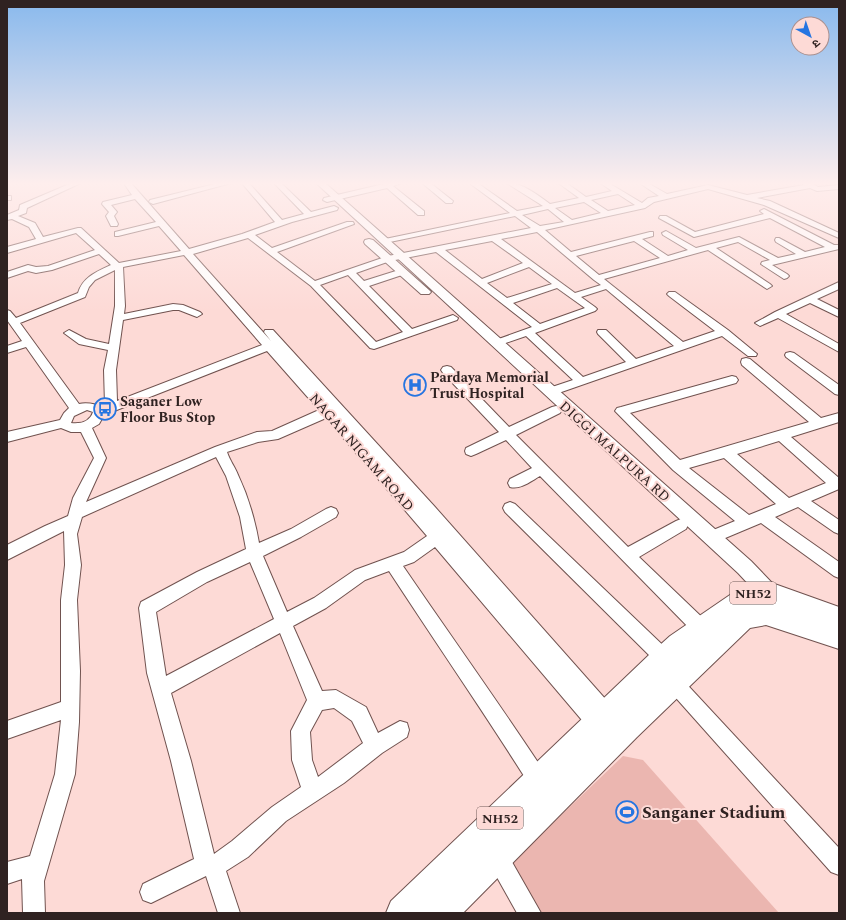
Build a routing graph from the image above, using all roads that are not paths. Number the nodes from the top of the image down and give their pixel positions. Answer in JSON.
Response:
{"nodes":[{"id":1,"x":32,"y":225,"type":"edge"},
{"id":2,"x":153,"y":225,"type":"edge"},
{"id":3,"x":163,"y":225,"type":"edge"},
{"id":4,"x":171,"y":225,"type":"edge"},
{"id":5,"x":275,"y":225,"type":"edge"},
{"id":6,"x":347,"y":225,"type":"edge"},
{"id":7,"x":351,"y":225,"type":"edge"},
{"id":8,"x":364,"y":225,"type":"edge"},
{"id":9,"x":463,"y":225,"type":"edge"},
{"id":10,"x":531,"y":225,"type":"edge"},
{"id":11,"x":559,"y":225,"type":"edge"},
{"id":12,"x":676,"y":225,"type":"edge"},
{"id":13,"x":731,"y":225,"type":"edge"},
{"id":14,"x":791,"y":225,"type":"edge"},
{"id":15,"x":815,"y":225,"type":"edge"},
{"id":16,"x":538,"y":230,"type":"junction"},
{"id":17,"x":666,"y":233,"type":"dead end"},
{"id":18,"x":118,"y":234,"type":"dead end"},
{"id":19,"x":650,"y":234,"type":"dead end"},
{"id":20,"x":250,"y":235,"type":"junction"},
{"id":21,"x":839,"y":236,"type":"edge"},
{"id":22,"x":636,"y":238,"type":"junction"},
{"id":23,"x":495,"y":239,"type":"junction"},
{"id":24,"x":41,"y":240,"type":"junction"},
{"id":25,"x":779,"y":240,"type":"dead end"},
{"id":26,"x":385,"y":241,"type":"junction"},
{"id":27,"x":836,"y":247,"type":"edge"},
{"id":28,"x":709,"y":248,"type":"junction"},
{"id":29,"x":7,"y":250,"type":"edge"},
{"id":30,"x":440,"y":250,"type":"junction"},
{"id":31,"x":101,"y":251,"type":"junction"},
{"id":32,"x":192,"y":251,"type":"junction"},
{"id":33,"x":271,"y":251,"type":"junction"},
{"id":34,"x":695,"y":251,"type":"junction"},
{"id":35,"x":569,"y":255,"type":"junction"},
{"id":36,"x":804,"y":255,"type":"junction"},
{"id":37,"x":752,"y":257,"type":"dead end"},
{"id":38,"x":395,"y":258,"type":"junction"},
{"id":39,"x":667,"y":259,"type":"junction"},
{"id":40,"x":777,"y":261,"type":"junction"},
{"id":41,"x":210,"y":264,"type":"dead end"},
{"id":42,"x":530,"y":264,"type":"junction"},
{"id":43,"x":765,"y":264,"type":"junction"},
{"id":44,"x":116,"y":266,"type":"junction"},
{"id":45,"x":350,"y":272,"type":"junction"},
{"id":46,"x":402,"y":272,"type":"junction"},
{"id":47,"x":7,"y":275,"type":"edge"},
{"id":48,"x":784,"y":276,"type":"dead end"},
{"id":49,"x":597,"y":278,"type":"junction"},
{"id":50,"x":481,"y":282,"type":"junction"},
{"id":51,"x":314,"y":284,"type":"junction"},
{"id":52,"x":363,"y":285,"type":"junction"},
{"id":53,"x":558,"y":285,"type":"junction"},
{"id":54,"x":839,"y":285,"type":"edge"},
{"id":55,"x":607,"y":286,"type":"junction"},
{"id":56,"x":767,"y":286,"type":"dead end"},
{"id":57,"x":672,"y":294,"type":"dead end"},
{"id":58,"x":574,"y":296,"type":"junction"},
{"id":59,"x":810,"y":299,"type":"junction"},
{"id":60,"x":243,"y":302,"type":"dead end"},
{"id":61,"x":506,"y":302,"type":"junction"},
{"id":62,"x":7,"y":313,"type":"edge"},
{"id":63,"x":197,"y":314,"type":"dead end"},
{"id":64,"x":778,"y":314,"type":"junction"},
{"id":65,"x":839,"y":314,"type":"edge"},
{"id":66,"x":118,"y":318,"type":"junction"},
{"id":67,"x":453,"y":318,"type":"junction"},
{"id":68,"x":14,"y":322,"type":"junction"},
{"id":69,"x":760,"y":322,"type":"dead end"},
{"id":70,"x":539,"y":328,"type":"junction"},
{"id":71,"x":528,"y":332,"type":"junction"},
{"id":72,"x":602,"y":332,"type":"dead end"},
{"id":73,"x":724,"y":332,"type":"junction"},
{"id":74,"x":69,"y":333,"type":"dead end"},
{"id":75,"x":410,"y":333,"type":"junction"},
{"id":76,"x":28,"y":342,"type":"junction"},
{"id":77,"x":497,"y":343,"type":"junction"},
{"id":78,"x":274,"y":344,"type":"junction"},
{"id":79,"x":682,"y":346,"type":"junction"},
{"id":80,"x":114,"y":348,"type":"junction"},
{"id":81,"x":839,"y":349,"type":"edge"},
{"id":82,"x":7,"y":350,"type":"edge"},
{"id":83,"x":790,"y":355,"type":"dead end"},
{"id":84,"x":634,"y":363,"type":"junction"},
{"id":85,"x":447,"y":370,"type":"dead end"},
{"id":86,"x":732,"y":380,"type":"dead end"},
{"id":87,"x":581,"y":381,"type":"junction"},
{"id":88,"x":839,"y":391,"type":"edge"},
{"id":89,"x":550,"y":392,"type":"junction"},
{"id":90,"x":111,"y":407,"type":"junction"},
{"id":91,"x":76,"y":409,"type":"junction"},
{"id":92,"x":556,"y":410,"type":"junction"},
{"id":93,"x":99,"y":412,"type":"junction"},
{"id":94,"x":327,"y":412,"type":"junction"},
{"id":95,"x":839,"y":417,"type":"edge"},
{"id":96,"x":64,"y":423,"type":"junction"},
{"id":97,"x":818,"y":423,"type":"junction"},
{"id":98,"x":84,"y":427,"type":"junction"},
{"id":99,"x":508,"y":433,"type":"junction"},
{"id":100,"x":781,"y":436,"type":"junction"},
{"id":101,"x":7,"y":437,"type":"edge"},
{"id":102,"x":220,"y":450,"type":"junction"},
{"id":103,"x":471,"y":451,"type":"dead end"},
{"id":104,"x":726,"y":452,"type":"junction"},
{"id":105,"x":678,"y":466,"type":"junction"},
{"id":106,"x":541,"y":469,"type":"junction"},
{"id":107,"x":515,"y":483,"type":"dead end"},
{"id":108,"x":838,"y":484,"type":"edge"},
{"id":109,"x":793,"y":503,"type":"junction"},
{"id":110,"x":510,"y":508,"type":"dead end"},
{"id":111,"x":331,"y":513,"type":"dead end"},
{"id":112,"x":75,"y":516,"type":"junction"},
{"id":113,"x":763,"y":516,"type":"junction"},
{"id":114,"x":747,"y":522,"type":"junction"},
{"id":115,"x":681,"y":525,"type":"junction"},
{"id":116,"x":839,"y":528,"type":"edge"},
{"id":117,"x":437,"y":537,"type":"junction"},
{"id":118,"x":711,"y":538,"type":"junction"},
{"id":119,"x":7,"y":553,"type":"edge"},
{"id":120,"x":254,"y":553,"type":"junction"},
{"id":121,"x":627,"y":556,"type":"junction"},
{"id":122,"x":393,"y":564,"type":"junction"},
{"id":123,"x":839,"y":571,"type":"edge"},
{"id":124,"x":766,"y":603,"type":"junction"},
{"id":125,"x":839,"y":619,"type":"edge"},
{"id":126,"x":283,"y":622,"type":"junction"},
{"id":127,"x":702,"y":629,"type":"junction"},
{"id":128,"x":839,"y":637,"type":"edge"},
{"id":129,"x":664,"y":658,"type":"junction"},
{"id":130,"x":674,"y":683,"type":"junction"},
{"id":131,"x":160,"y":689,"type":"junction"},
{"id":132,"x":317,"y":700,"type":"junction"},
{"id":133,"x":70,"y":708,"type":"junction"},
{"id":134,"x":609,"y":728,"type":"junction"},
{"id":135,"x":7,"y":730,"type":"edge"},
{"id":136,"x":400,"y":730,"type":"dead end"},
{"id":137,"x":375,"y":746,"type":"junction"},
{"id":138,"x":538,"y":780,"type":"junction"},
{"id":139,"x":313,"y":792,"type":"junction"},
{"id":140,"x":496,"y":856,"type":"junction"},
{"id":141,"x":38,"y":864,"type":"junction"},
{"id":142,"x":839,"y":864,"type":"edge"},
{"id":143,"x":210,"y":866,"type":"junction"},
{"id":144,"x":7,"y":873,"type":"edge"},
{"id":145,"x":151,"y":892,"type":"dead end"},
{"id":146,"x":34,"y":913,"type":"edge"},
{"id":147,"x":229,"y":913,"type":"edge"},
{"id":148,"x":403,"y":913,"type":"edge"},
{"id":149,"x":440,"y":913,"type":"edge"},
{"id":150,"x":530,"y":913,"type":"edge"}],
"edges":[{"from":1,"to":24,"type":"street"},
{"from":2,"to":18,"type":"street"},
{"from":3,"to":32,"type":"street","name":"NAGAR NIGAM ROAD"},
{"from":4,"to":32,"type":"street","name":"NAGAR NIGAM ROAD"},
{"from":5,"to":20,"type":"street"},
{"from":6,"to":33,"type":"street"},
{"from":7,"to":38,"type":"main road","name":"DIGGI MALPURA RD"},
{"from":8,"to":26,"type":"main road","name":"DIGGI MALPURA RD"},
{"from":9,"to":26,"type":"street"},
{"from":10,"to":16,"type":"street"},
{"from":11,"to":16,"type":"street"},
{"from":12,"to":13,"type":"street"},
{"from":14,"to":27,"type":"street"},
{"from":15,"to":21,"type":"street"},
{"from":16,"to":23,"type":"street"},
{"from":16,"to":35,"type":"street"},
{"from":17,"to":34,"type":"street"},
{"from":19,"to":22,"type":"street"},
{"from":20,"to":32,"type":"street"},
{"from":20,"to":33,"type":"street"},
{"from":22,"to":35,"type":"street"},
{"from":22,"to":39,"type":"street"},
{"from":23,"to":30,"type":"street"},
{"from":23,"to":42,"type":"street"},
{"from":24,"to":29,"type":"street"},
{"from":24,"to":31,"type":"street"},
{"from":25,"to":36,"type":"street"},
{"from":26,"to":38,"type":"main road","name":"DIGGI MALPURA RD"},
{"from":27,"to":36,"type":"street"},
{"from":28,"to":34,"type":"street"},
{"from":28,"to":40,"type":"street"},
{"from":28,"to":56,"type":"street"},
{"from":30,"to":38,"type":"street"},
{"from":30,"to":50,"type":"street"},
{"from":31,"to":44,"type":"street"},
{"from":31,"to":47,"type":"street"},
{"from":32,"to":41,"type":"street","name":"NAGAR NIGAM ROAD"},
{"from":32,"to":44,"type":"street"},
{"from":32,"to":78,"type":"street","name":"NAGAR NIGAM ROAD"},
{"from":33,"to":51,"type":"street"},
{"from":34,"to":39,"type":"street"},
{"from":35,"to":49,"type":"street"},
{"from":36,"to":40,"type":"street"},
{"from":37,"to":43,"type":"street"},
{"from":38,"to":45,"type":"street"},
{"from":38,"to":46,"type":"main road","name":"DIGGI MALPURA RD"},
{"from":38,"to":77,"type":"main road","name":"DIGGI MALPURA RD"},
{"from":39,"to":49,"type":"street"},
{"from":40,"to":43,"type":"street"},
{"from":42,"to":50,"type":"street"},
{"from":42,"to":53,"type":"street"},
{"from":43,"to":48,"type":"street"},
{"from":44,"to":66,"type":"street"},
{"from":44,"to":68,"type":"street"},
{"from":45,"to":51,"type":"street"},
{"from":45,"to":52,"type":"street"},
{"from":46,"to":52,"type":"street"},
{"from":46,"to":67,"type":"main road","name":"DIGGI MALPURA RD"},
{"from":49,"to":55,"type":"street"},
{"from":50,"to":61,"type":"street"},
{"from":51,"to":75,"type":"street"},
{"from":52,"to":75,"type":"street"},
{"from":53,"to":58,"type":"street"},
{"from":53,"to":61,"type":"street"},
{"from":54,"to":59,"type":"street"},
{"from":55,"to":58,"type":"street"},
{"from":55,"to":79,"type":"street"},
{"from":57,"to":73,"type":"street"},
{"from":58,"to":70,"type":"street"},
{"from":59,"to":64,"type":"street"},
{"from":59,"to":65,"type":"street"},
{"from":60,"to":78,"type":"street","name":"NAGAR NIGAM ROAD"},
{"from":61,"to":70,"type":"street"},
{"from":62,"to":68,"type":"street"},
{"from":63,"to":66,"type":"street"},
{"from":64,"to":69,"type":"street"},
{"from":64,"to":81,"type":"street"},
{"from":66,"to":80,"type":"street"},
{"from":67,"to":75,"type":"street"},
{"from":67,"to":92,"type":"main road","name":"DIGGI MALPURA RD"},
{"from":68,"to":76,"type":"street"},
{"from":70,"to":71,"type":"street"},
{"from":71,"to":77,"type":"street"},
{"from":71,"to":87,"type":"street"},
{"from":72,"to":84,"type":"street"},
{"from":73,"to":79,"type":"street"},
{"from":73,"to":97,"type":"street"},
{"from":74,"to":80,"type":"street"},
{"from":76,"to":82,"type":"street"},
{"from":76,"to":91,"type":"street"},
{"from":77,"to":89,"type":"main road","name":"DIGGI MALPURA RD"},
{"from":78,"to":90,"type":"street"},
{"from":78,"to":94,"type":"street","name":"NAGAR NIGAM ROAD"},
{"from":78,"to":134,"type":"street","name":"NAGAR NIGAM ROAD"},
{"from":79,"to":84,"type":"street"},
{"from":80,"to":90,"type":"street"},
{"from":83,"to":88,"type":"street"},
{"from":84,"to":87,"type":"street"},
{"from":85,"to":99,"type":"street"},
{"from":86,"to":105,"type":"street"},
{"from":87,"to":89,"type":"street"},
{"from":89,"to":118,"type":"main road","name":"DIGGI MALPURA RD"},
{"from":90,"to":93,"type":"street"},
{"from":91,"to":93,"type":"street"},
{"from":91,"to":96,"type":"street"},
{"from":92,"to":99,"type":"street"},
{"from":92,"to":115,"type":"main road","name":"DIGGI MALPURA RD"},
{"from":93,"to":98,"type":"street"},
{"from":94,"to":102,"type":"street"},
{"from":94,"to":117,"type":"street","name":"NAGAR NIGAM ROAD"},
{"from":95,"to":97,"type":"street"},
{"from":96,"to":98,"type":"street"},
{"from":96,"to":101,"type":"street"},
{"from":97,"to":100,"type":"street"},
{"from":98,"to":112,"type":"street"},
{"from":99,"to":103,"type":"street"},
{"from":99,"to":106,"type":"street"},
{"from":100,"to":104,"type":"street"},
{"from":100,"to":108,"type":"street"},
{"from":102,"to":112,"type":"street"},
{"from":102,"to":120,"type":"street"},
{"from":104,"to":105,"type":"street"},
{"from":104,"to":109,"type":"street"},
{"from":105,"to":114,"type":"street"},
{"from":106,"to":107,"type":"street"},
{"from":106,"to":121,"type":"street"},
{"from":108,"to":109,"type":"street"},
{"from":109,"to":113,"type":"street"},
{"from":109,"to":116,"type":"street"},
{"from":110,"to":129,"type":"street"},
{"from":111,"to":120,"type":"street"},
{"from":112,"to":119,"type":"street"},
{"from":112,"to":133,"type":"street"},
{"from":113,"to":114,"type":"street"},
{"from":113,"to":123,"type":"street"},
{"from":114,"to":118,"type":"street"},
{"from":115,"to":121,"type":"street"},
{"from":115,"to":124,"type":"main road","name":"DIGGI MALPURA RD"},
{"from":117,"to":122,"type":"street"},
{"from":117,"to":134,"type":"street","name":"NAGAR NIGAM ROAD"},
{"from":118,"to":124,"type":"main road","name":"DIGGI MALPURA RD"},
{"from":120,"to":126,"type":"street"},
{"from":120,"to":131,"type":"street"},
{"from":121,"to":127,"type":"street"},
{"from":122,"to":126,"type":"street"},
{"from":122,"to":138,"type":"street"},
{"from":124,"to":125,"type":"highway","number":"NH52"},
{"from":124,"to":127,"type":"highway","number":"NH52"},
{"from":124,"to":128,"type":"highway","number":"NH52"},
{"from":124,"to":130,"type":"highway","number":"NH52"},
{"from":126,"to":131,"type":"street"},
{"from":126,"to":132,"type":"street"},
{"from":127,"to":129,"type":"highway","number":"NH52"},
{"from":129,"to":134,"type":"highway","number":"NH52"},
{"from":130,"to":134,"type":"highway","number":"NH52"},
{"from":130,"to":142,"type":"street"},
{"from":131,"to":143,"type":"street"},
{"from":132,"to":137,"type":"street"},
{"from":132,"to":139,"type":"street"},
{"from":133,"to":135,"type":"street"},
{"from":133,"to":141,"type":"street"},
{"from":134,"to":138,"type":"highway","number":"NH52"},
{"from":134,"to":140,"type":"highway","number":"NH52"},
{"from":136,"to":137,"type":"street"},
{"from":137,"to":139,"type":"street"},
{"from":138,"to":148,"type":"highway","number":"NH52"},
{"from":139,"to":143,"type":"street"},
{"from":140,"to":149,"type":"highway","number":"NH52"},
{"from":140,"to":150,"type":"street"},
{"from":141,"to":144,"type":"street"},
{"from":141,"to":146,"type":"street"},
{"from":143,"to":145,"type":"street"},
{"from":143,"to":147,"type":"street"}]}
